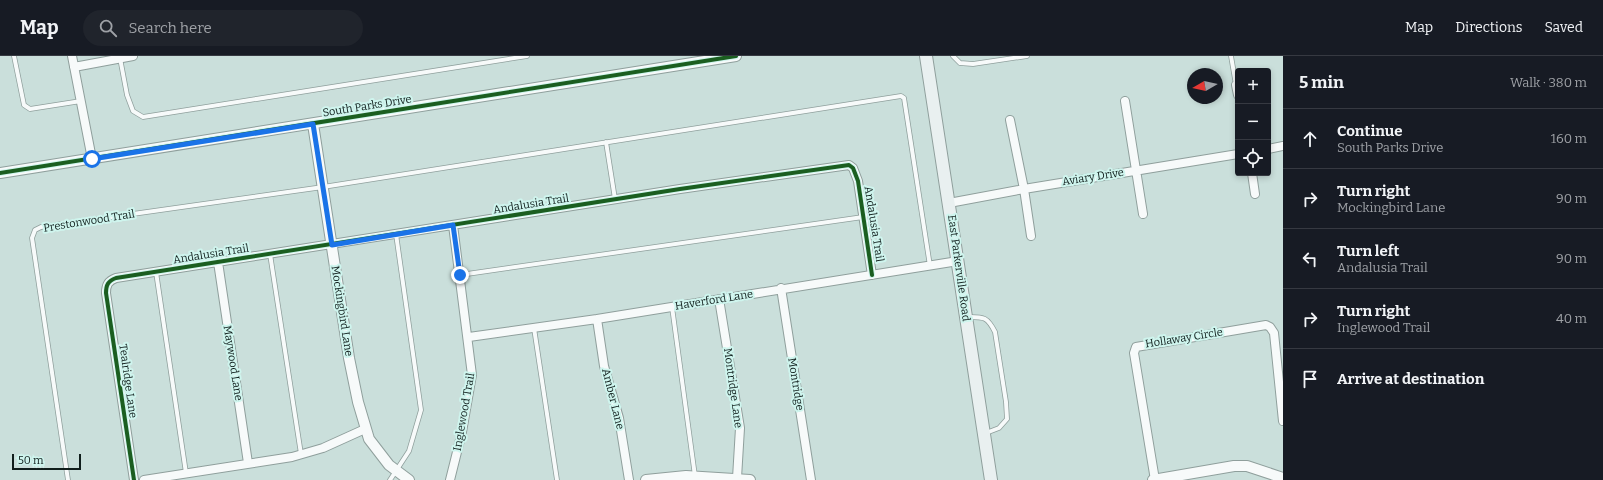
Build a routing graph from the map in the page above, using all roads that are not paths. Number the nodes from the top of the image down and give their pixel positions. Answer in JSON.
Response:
{"nodes":[{"id":1,"x":14,"y":56,"type":"edge"},
{"id":2,"x":72,"y":56,"type":"edge"},
{"id":3,"x":133,"y":56,"type":"edge"},
{"id":4,"x":527,"y":56,"type":"edge"},
{"id":5,"x":736,"y":56,"type":"edge"},
{"id":6,"x":926,"y":56,"type":"edge"},
{"id":7,"x":953,"y":56,"type":"edge"},
{"id":8,"x":1027,"y":56,"type":"edge"},
{"id":9,"x":1231,"y":56,"type":"edge"},
{"id":10,"x":120,"y":58,"type":"junction"},
{"id":11,"x":74,"y":67,"type":"junction"},
{"id":12,"x":1235,"y":79,"type":"edge"},
{"id":13,"x":81,"y":101,"type":"junction"},
{"id":14,"x":1125,"y":101,"type":"dead end"},
{"id":15,"x":1010,"y":120,"type":"dead end"},
{"id":16,"x":313,"y":124,"type":"junction"},
{"id":17,"x":606,"y":142,"type":"junction"},
{"id":18,"x":1283,"y":146,"type":"edge"},
{"id":19,"x":1271,"y":148,"type":"edge"},
{"id":20,"x":1235,"y":154,"type":"edge"},
{"id":21,"x":92,"y":159,"type":"junction"},
{"id":22,"x":1136,"y":170,"type":"junction"},
{"id":23,"x":0,"y":173,"type":"edge"},
{"id":24,"x":1252,"y":176,"type":"edge"},
{"id":25,"x":323,"y":187,"type":"junction"},
{"id":26,"x":1024,"y":189,"type":"junction"},
{"id":27,"x":1255,"y":194,"type":"dead end"},
{"id":28,"x":615,"y":200,"type":"junction"},
{"id":29,"x":949,"y":203,"type":"junction"},
{"id":30,"x":1143,"y":214,"type":"dead end"},
{"id":31,"x":864,"y":217,"type":"junction"},
{"id":32,"x":453,"y":225,"type":"junction"},
{"id":33,"x":396,"y":234,"type":"junction"},
{"id":34,"x":1031,"y":236,"type":"dead end"},
{"id":35,"x":332,"y":245,"type":"junction"},
{"id":36,"x":270,"y":254,"type":"junction"},
{"id":37,"x":958,"y":261,"type":"junction"},
{"id":38,"x":218,"y":262,"type":"junction"},
{"id":39,"x":930,"y":266,"type":"junction"},
{"id":40,"x":156,"y":272,"type":"junction"},
{"id":41,"x":460,"y":275,"type":"junction"},
{"id":42,"x":872,"y":275,"type":"junction"},
{"id":43,"x":106,"y":285,"type":"joint"},
{"id":44,"x":781,"y":288,"type":"junction"},
{"id":45,"x":719,"y":299,"type":"junction"},
{"id":46,"x":672,"y":307,"type":"junction"},
{"id":47,"x":966,"y":317,"type":"junction"},
{"id":48,"x":597,"y":319,"type":"junction"},
{"id":49,"x":534,"y":328,"type":"junction"},
{"id":50,"x":469,"y":337,"type":"junction"},
{"id":51,"x":1283,"y":421,"type":"edge"},
{"id":52,"x":365,"y":429,"type":"junction"},
{"id":53,"x":984,"y":434,"type":"junction"},
{"id":54,"x":301,"y":454,"type":"junction"},
{"id":55,"x":248,"y":463,"type":"junction"},
{"id":56,"x":397,"y":471,"type":"junction"},
{"id":57,"x":186,"y":473,"type":"junction"},
{"id":58,"x":695,"y":478,"type":"edge"},
{"id":59,"x":737,"y":478,"type":"junction"},
{"id":60,"x":1283,"y":478,"type":"edge"},
{"id":61,"x":68,"y":480,"type":"edge"},
{"id":62,"x":134,"y":480,"type":"edge"},
{"id":63,"x":144,"y":480,"type":"edge"},
{"id":64,"x":390,"y":480,"type":"edge"},
{"id":65,"x":409,"y":480,"type":"edge"},
{"id":66,"x":450,"y":480,"type":"edge"},
{"id":67,"x":557,"y":480,"type":"edge"},
{"id":68,"x":629,"y":480,"type":"edge"},
{"id":69,"x":646,"y":480,"type":"edge"},
{"id":70,"x":750,"y":480,"type":"edge"},
{"id":71,"x":811,"y":480,"type":"edge"},
{"id":72,"x":991,"y":480,"type":"edge"},
{"id":73,"x":1154,"y":480,"type":"edge"}],
"edges":[{"from":1,"to":13,"type":"lane"},
{"from":2,"to":11,"type":"street"},
{"from":3,"to":10,"type":"street"},
{"from":4,"to":10,"type":"lane"},
{"from":5,"to":16,"type":"street","name":"South Parks Drive"},
{"from":6,"to":29,"type":"main road","name":"East Parkerville Road"},
{"from":7,"to":8,"type":"lane"},
{"from":9,"to":12,"type":"lane"},
{"from":10,"to":11,"type":"street"},
{"from":11,"to":13,"type":"street"},
{"from":13,"to":21,"type":"street"},
{"from":14,"to":22,"type":"street"},
{"from":15,"to":26,"type":"street"},
{"from":16,"to":21,"type":"street","name":"South Parks Drive"},
{"from":16,"to":25,"type":"street","name":"Mockingbird Lane"},
{"from":17,"to":25,"type":"lane"},
{"from":17,"to":28,"type":"lane"},
{"from":17,"to":39,"type":"lane"},
{"from":18,"to":19,"type":"street"},
{"from":20,"to":22,"type":"street","name":"Aviary Drive"},
{"from":21,"to":23,"type":"street","name":"South Parks Drive"},
{"from":22,"to":26,"type":"street","name":"Aviary Drive"},
{"from":22,"to":30,"type":"street"},
{"from":24,"to":27,"type":"street"},
{"from":25,"to":35,"type":"street","name":"Mockingbird Lane"},
{"from":25,"to":61,"type":"lane","name":"Prestonwood Trail"},
{"from":26,"to":29,"type":"street","name":"Aviary Drive"},
{"from":26,"to":34,"type":"street"},
{"from":28,"to":31,"type":"street","name":"Andalusia Trail"},
{"from":28,"to":32,"type":"street","name":"Andalusia Trail"},
{"from":29,"to":37,"type":"main road","name":"East Parkerville Road"},
{"from":31,"to":41,"type":"lane"},
{"from":31,"to":42,"type":"street","name":"Andalusia Trail"},
{"from":32,"to":33,"type":"street","name":"Andalusia Trail"},
{"from":32,"to":41,"type":"street","name":"Inglewood Trail"},
{"from":33,"to":35,"type":"street","name":"Andalusia Trail"},
{"from":33,"to":56,"type":"lane"},
{"from":35,"to":36,"type":"street","name":"Andalusia Trail"},
{"from":35,"to":52,"type":"street","name":"Mockingbird Lane"},
{"from":36,"to":38,"type":"street","name":"Andalusia Trail"},
{"from":36,"to":54,"type":"lane"},
{"from":37,"to":39,"type":"street","name":"Haverford Lane"},
{"from":37,"to":47,"type":"main road","name":"East Parkerville Road"},
{"from":38,"to":40,"type":"street","name":"Andalusia Trail"},
{"from":38,"to":55,"type":"street","name":"Maywood Lane"},
{"from":39,"to":42,"type":"street","name":"Haverford Lane"},
{"from":40,"to":43,"type":"street","name":"Andalusia Trail"},
{"from":40,"to":57,"type":"lane"},
{"from":41,"to":50,"type":"street","name":"Inglewood Trail"},
{"from":42,"to":44,"type":"street","name":"Haverford Lane"},
{"from":43,"to":62,"type":"street","name":"Tealridge Lane"},
{"from":44,"to":45,"type":"street","name":"Haverford Lane"},
{"from":44,"to":71,"type":"street","name":"Montridge"},
{"from":45,"to":46,"type":"street","name":"Haverford Lane"},
{"from":45,"to":59,"type":"street","name":"Montridge Lane"},
{"from":46,"to":48,"type":"street","name":"Haverford Lane"},
{"from":46,"to":58,"type":"lane"},
{"from":47,"to":53,"type":"main road","name":"East Parkerville Road"},
{"from":47,"to":53,"type":"lane"},
{"from":48,"to":49,"type":"street","name":"Haverford Lane"},
{"from":48,"to":68,"type":"street","name":"Amber Lane"},
{"from":49,"to":50,"type":"street","name":"Haverford Lane"},
{"from":49,"to":67,"type":"lane"},
{"from":50,"to":66,"type":"street","name":"Inglewood Trail"},
{"from":51,"to":73,"type":"street","name":"Hollaway Circle"},
{"from":52,"to":54,"type":"street"},
{"from":52,"to":56,"type":"street","name":"Mockingbird Lane"},
{"from":53,"to":72,"type":"main road","name":"East Parkerville Road"},
{"from":54,"to":55,"type":"street"},
{"from":55,"to":57,"type":"street"},
{"from":56,"to":64,"type":"lane"},
{"from":56,"to":65,"type":"street","name":"Mockingbird Lane"},
{"from":57,"to":63,"type":"street"},
{"from":58,"to":59,"type":"street"},
{"from":58,"to":69,"type":"street"},
{"from":59,"to":70,"type":"street"},
{"from":60,"to":73,"type":"street"}]}
